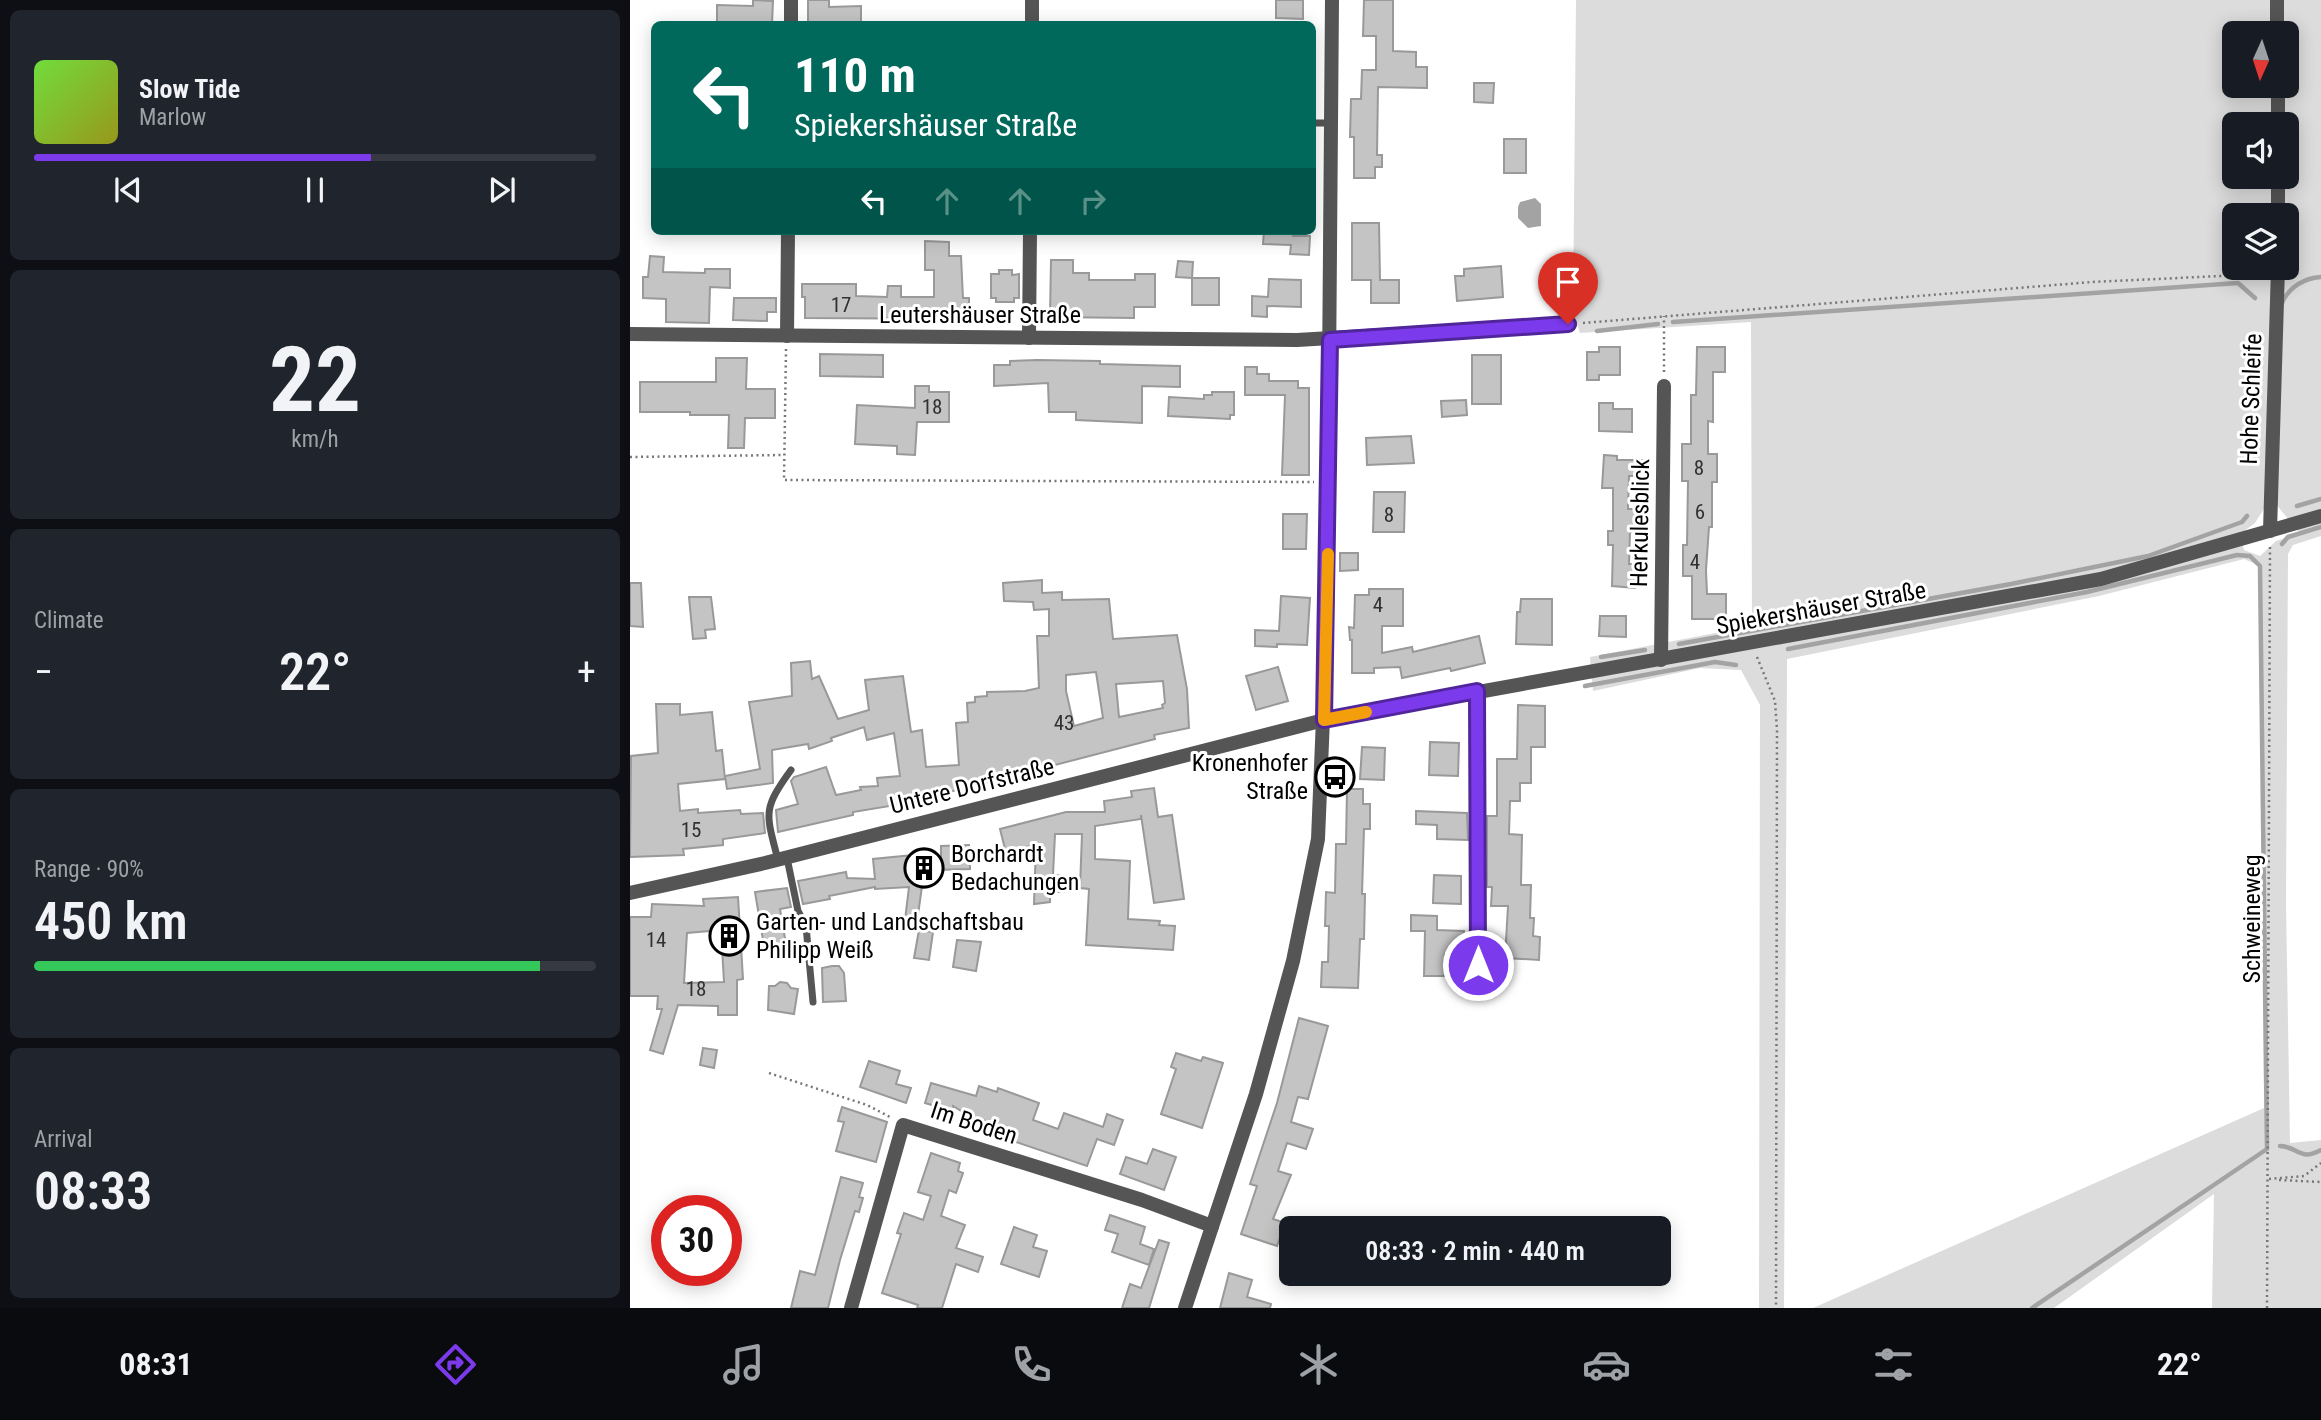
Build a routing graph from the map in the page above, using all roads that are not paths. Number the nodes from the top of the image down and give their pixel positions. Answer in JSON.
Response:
{"nodes":[{"id":1,"x":791,"y":0,"type":"edge"},
{"id":2,"x":1032,"y":0,"type":"edge"},
{"id":3,"x":1332,"y":0,"type":"edge"},
{"id":4,"x":2277,"y":0,"type":"edge"},
{"id":5,"x":791,"y":21,"type":"edge"},
{"id":6,"x":1032,"y":21,"type":"edge"},
{"id":7,"x":2277,"y":21,"type":"edge"},
{"id":8,"x":1316,"y":123,"type":"edge"},
{"id":9,"x":1331,"y":123,"type":"junction"},
{"id":10,"x":788,"y":235,"type":"edge"},
{"id":11,"x":1030,"y":235,"type":"edge"},
{"id":12,"x":2278,"y":280,"type":"edge"},
{"id":13,"x":1570,"y":324,"type":"road end"},
{"id":14,"x":630,"y":334,"type":"edge"},
{"id":15,"x":787,"y":336,"type":"junction"},
{"id":16,"x":1029,"y":338,"type":"junction"},
{"id":17,"x":1330,"y":340,"type":"junction"},
{"id":18,"x":1664,"y":386,"type":"road end"},
{"id":19,"x":2321,"y":516,"type":"edge"},
{"id":20,"x":2270,"y":531,"type":"junction"},
{"id":21,"x":1661,"y":660,"type":"junction"},
{"id":22,"x":1477,"y":691,"type":"junction"},
{"id":23,"x":1324,"y":720,"type":"junction"},
{"id":24,"x":791,"y":770,"type":"dead end"},
{"id":25,"x":782,"y":858,"type":"junction"},
{"id":26,"x":630,"y":893,"type":"edge"},
{"id":27,"x":1478,"y":965,"type":"dead end"},
{"id":28,"x":813,"y":1002,"type":"dead end"},
{"id":29,"x":1212,"y":1226,"type":"junction"},
{"id":30,"x":852,"y":1308,"type":"edge"},
{"id":31,"x":1185,"y":1308,"type":"edge"}],
"edges":[{"from":1,"to":5,"type":"street"},
{"from":2,"to":6,"type":"street"},
{"from":3,"to":9,"type":"street"},
{"from":4,"to":7,"type":"street"},
{"from":8,"to":9,"type":"lane"},
{"from":9,"to":17,"type":"street"},
{"from":10,"to":15,"type":"street"},
{"from":11,"to":16,"type":"street"},
{"from":12,"to":20,"type":"street","name":"Hohe Schleife"},
{"from":13,"to":17,"type":"street","name":"Leutershäuser Straße"},
{"from":14,"to":15,"type":"street","name":"Leutershäuser Straße"},
{"from":15,"to":16,"type":"street","name":"Leutershäuser Straße"},
{"from":16,"to":17,"type":"street","name":"Leutershäuser Straße"},
{"from":17,"to":23,"type":"street"},
{"from":18,"to":21,"type":"street","name":"Herkulesblick"},
{"from":19,"to":20,"type":"street","name":"Spiekershäuser Straße"},
{"from":20,"to":21,"type":"street","name":"Spiekershäuser Straße"},
{"from":21,"to":22,"type":"street","name":"Spiekershäuser Straße"},
{"from":22,"to":23,"type":"street","name":"Spiekershäuser Straße"},
{"from":22,"to":27,"type":"street"},
{"from":23,"to":25,"type":"street","name":"Untere Dorfstraße"},
{"from":23,"to":29,"type":"street"},
{"from":24,"to":25,"type":"lane"},
{"from":25,"to":26,"type":"street","name":"Untere Dorfstraße"},
{"from":25,"to":28,"type":"lane"},
{"from":29,"to":30,"type":"street","name":"Im Boden"},
{"from":29,"to":31,"type":"street"}]}
